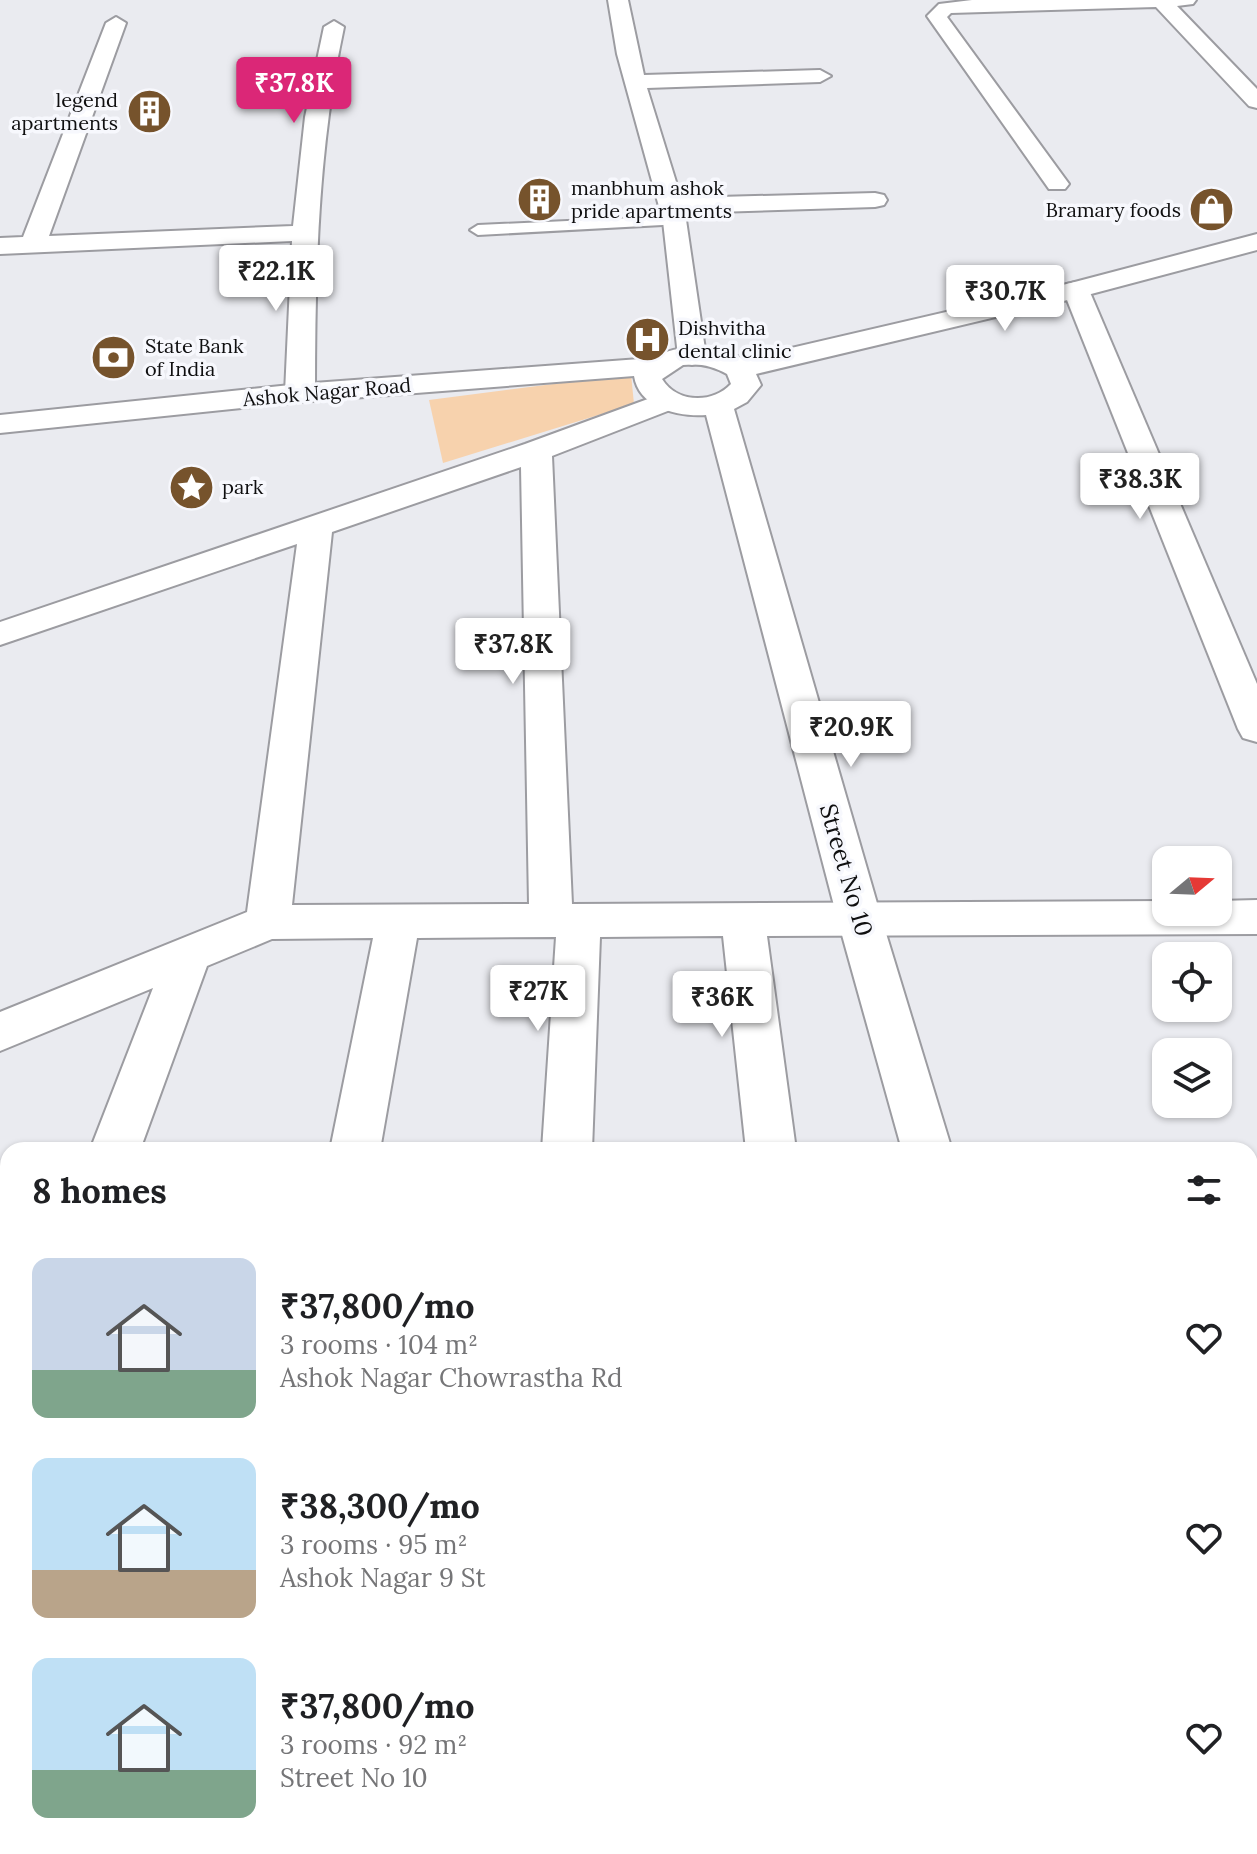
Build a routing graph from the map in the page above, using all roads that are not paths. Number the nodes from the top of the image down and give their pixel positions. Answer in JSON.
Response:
{"nodes":[{"id":1,"x":618,"y":0,"type":"edge"},
{"id":2,"x":1186,"y":0,"type":"edge"},
{"id":3,"x":1161,"y":1,"type":"edge"},
{"id":4,"x":116,"y":23,"type":"dead end"},
{"id":5,"x":334,"y":27,"type":"dead end"},
{"id":6,"x":820,"y":76,"type":"dead end"},
{"id":7,"x":635,"y":82,"type":"junction"},
{"id":8,"x":1257,"y":101,"type":"edge"},
{"id":9,"x":1057,"y":184,"type":"dead end"},
{"id":10,"x":875,"y":200,"type":"dead end"},
{"id":11,"x":673,"y":213,"type":"junction"},
{"id":12,"x":478,"y":230,"type":"dead end"},
{"id":13,"x":303,"y":233,"type":"junction"},
{"id":14,"x":1257,"y":242,"type":"edge"},
{"id":15,"x":33,"y":245,"type":"junction"},
{"id":16,"x":0,"y":246,"type":"edge"},
{"id":17,"x":1076,"y":290,"type":"junction"},
{"id":18,"x":692,"y":356,"type":"junction"},
{"id":19,"x":655,"y":366,"type":"junction"},
{"id":20,"x":740,"y":369,"type":"junction"},
{"id":21,"x":300,"y":393,"type":"junction"},
{"id":22,"x":667,"y":401,"type":"junction"},
{"id":23,"x":718,"y":404,"type":"junction"},
{"id":24,"x":0,"y":424,"type":"edge"},
{"id":25,"x":536,"y":451,"type":"junction"},
{"id":26,"x":316,"y":527,"type":"junction"},
{"id":27,"x":0,"y":634,"type":"edge"},
{"id":28,"x":1257,"y":729,"type":"edge"},
{"id":29,"x":859,"y":917,"type":"junction"},
{"id":30,"x":1257,"y":917,"type":"edge"},
{"id":31,"x":743,"y":919,"type":"junction"},
{"id":32,"x":565,"y":920,"type":"junction"},
{"id":33,"x":398,"y":921,"type":"junction"},
{"id":34,"x":268,"y":922,"type":"junction"},
{"id":35,"x":188,"y":956,"type":"junction"},
{"id":36,"x":0,"y":1032,"type":"edge"},
{"id":37,"x":118,"y":1142,"type":"edge"},
{"id":38,"x":357,"y":1142,"type":"edge"},
{"id":39,"x":567,"y":1142,"type":"edge"},
{"id":40,"x":770,"y":1142,"type":"edge"},
{"id":41,"x":925,"y":1142,"type":"edge"}],
"edges":[{"from":1,"to":7,"type":"street"},
{"from":2,"to":3,"type":"street"},
{"from":3,"to":8,"type":"street"},
{"from":3,"to":9,"type":"street"},
{"from":4,"to":15,"type":"street"},
{"from":5,"to":13,"type":"street"},
{"from":6,"to":7,"type":"street"},
{"from":7,"to":11,"type":"street"},
{"from":10,"to":11,"type":"street"},
{"from":11,"to":12,"type":"lane"},
{"from":11,"to":18,"type":"street"},
{"from":13,"to":15,"type":"street"},
{"from":13,"to":21,"type":"street"},
{"from":14,"to":17,"type":"street"},
{"from":15,"to":16,"type":"street"},
{"from":17,"to":20,"type":"street"},
{"from":17,"to":28,"type":"street"},
{"from":18,"to":19,"type":"street","name":"Ashok Nagar Road"},
{"from":18,"to":20,"type":"street"},
{"from":19,"to":21,"type":"street","name":"Ashok Nagar Road"},
{"from":19,"to":22,"type":"street"},
{"from":20,"to":23,"type":"street"},
{"from":21,"to":24,"type":"street","name":"Ashok Nagar Road"},
{"from":22,"to":23,"type":"street"},
{"from":22,"to":25,"type":"street"},
{"from":23,"to":29,"type":"street","name":"Street No 10"},
{"from":25,"to":26,"type":"street"},
{"from":25,"to":32,"type":"street"},
{"from":26,"to":27,"type":"street"},
{"from":26,"to":34,"type":"street"},
{"from":29,"to":30,"type":"street"},
{"from":29,"to":31,"type":"street"},
{"from":29,"to":41,"type":"street","name":"Street No 10"},
{"from":31,"to":32,"type":"street"},
{"from":31,"to":40,"type":"street"},
{"from":32,"to":33,"type":"street"},
{"from":32,"to":39,"type":"street"},
{"from":33,"to":34,"type":"street"},
{"from":33,"to":38,"type":"street"},
{"from":34,"to":35,"type":"street"},
{"from":35,"to":36,"type":"street"},
{"from":35,"to":37,"type":"street"}]}
